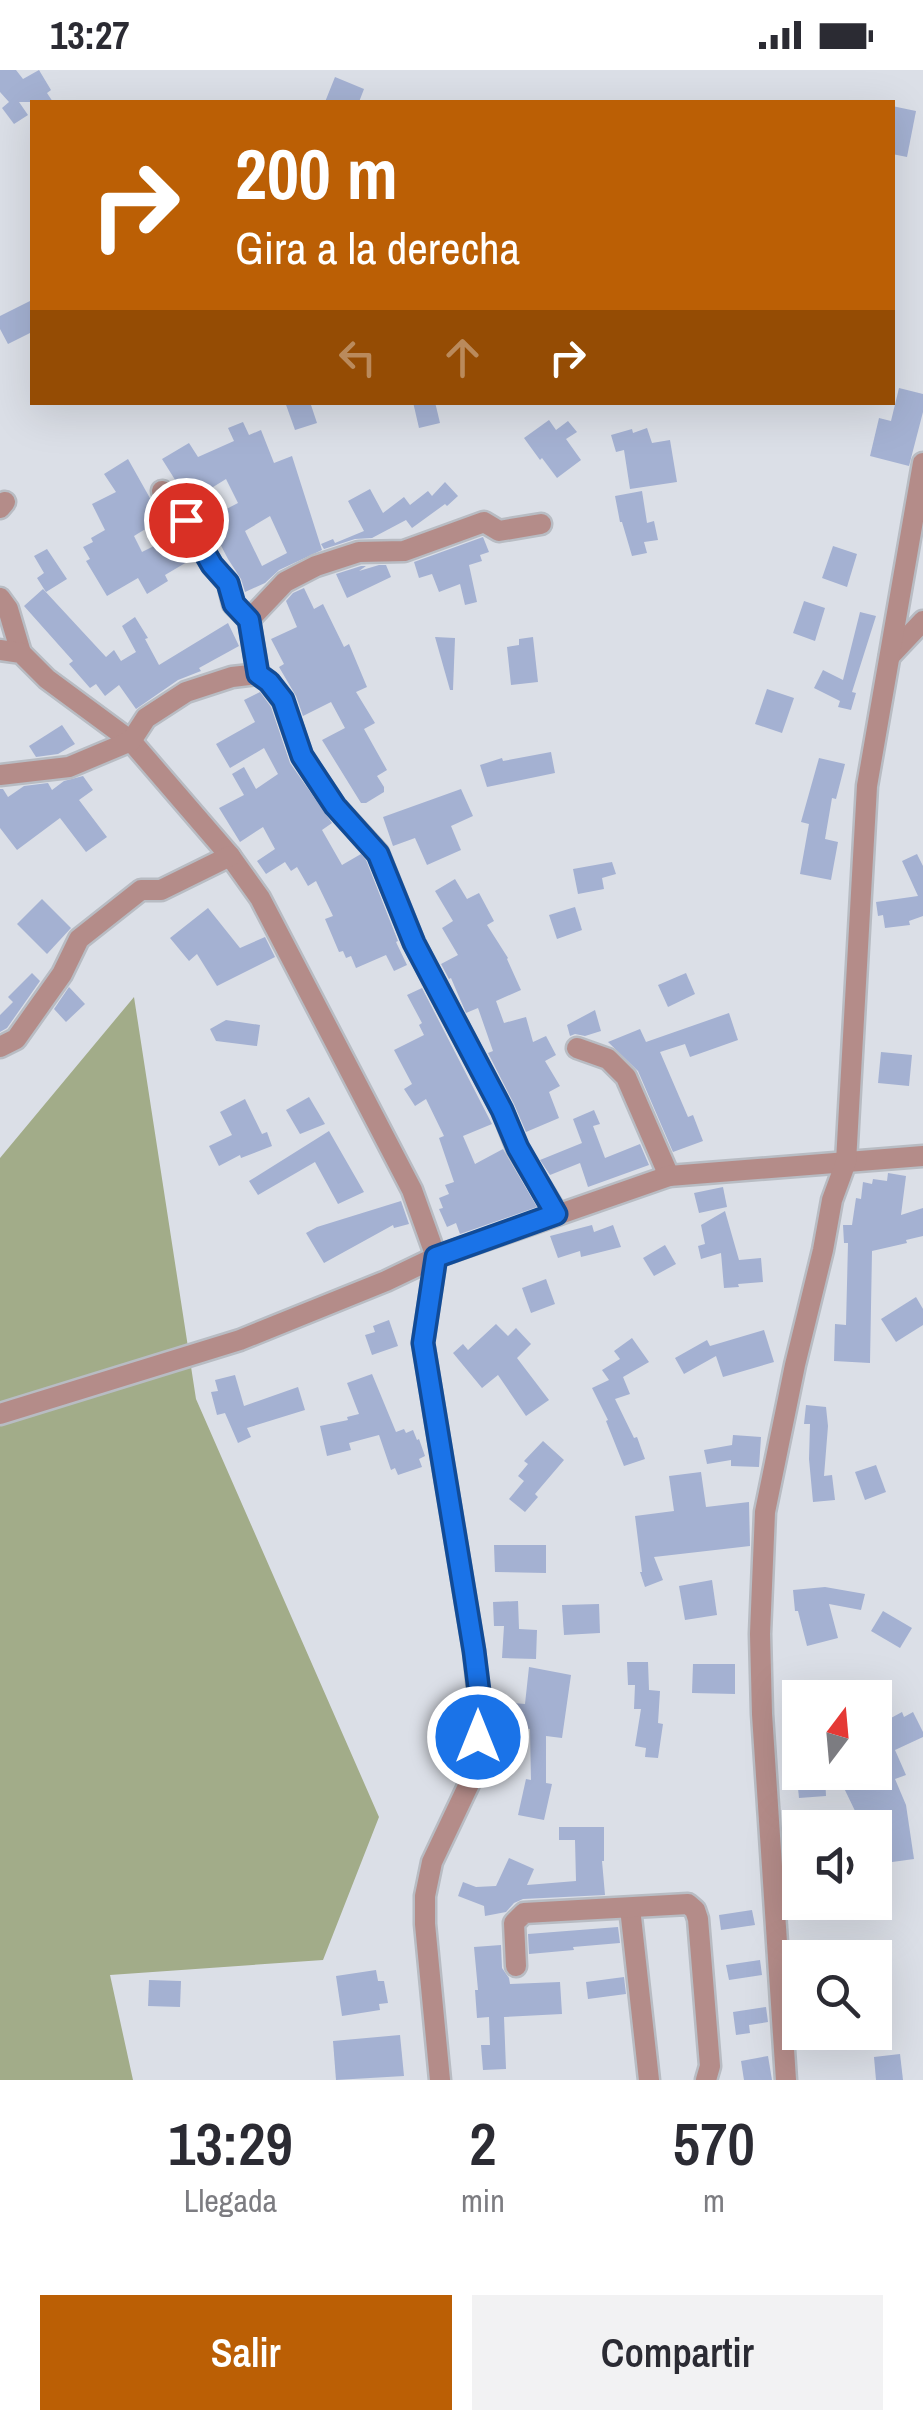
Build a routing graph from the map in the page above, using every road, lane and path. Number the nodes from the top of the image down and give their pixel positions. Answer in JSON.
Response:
{"nodes":[{"id":1,"x":923,"y":463,"type":"edge"},
{"id":2,"x":162,"y":491,"type":"dead end"},
{"id":3,"x":540,"y":524,"type":"dead end"},
{"id":4,"x":0,"y":598,"type":"edge"},
{"id":5,"x":249,"y":620,"type":"junction"},
{"id":6,"x":923,"y":621,"type":"edge"},
{"id":7,"x":10,"y":652,"type":"edge"},
{"id":8,"x":889,"y":657,"type":"junction"},
{"id":9,"x":258,"y":674,"type":"junction"},
{"id":10,"x":132,"y":742,"type":"junction"},
{"id":11,"x":0,"y":775,"type":"edge"},
{"id":12,"x":230,"y":856,"type":"junction"},
{"id":13,"x":0,"y":1047,"type":"edge"},
{"id":14,"x":577,"y":1048,"type":"dead end"},
{"id":15,"x":923,"y":1156,"type":"edge"},
{"id":16,"x":846,"y":1162,"type":"junction"},
{"id":17,"x":669,"y":1176,"type":"junction"},
{"id":18,"x":556,"y":1214,"type":"junction"},
{"id":19,"x":436,"y":1257,"type":"junction"},
{"id":20,"x":0,"y":1414,"type":"edge"},
{"id":21,"x":630,"y":1908,"type":"junction"},
{"id":22,"x":516,"y":1966,"type":"dead end"},
{"id":23,"x":440,"y":2080,"type":"edge"},
{"id":24,"x":648,"y":2080,"type":"edge"},
{"id":25,"x":706,"y":2080,"type":"edge"},
{"id":26,"x":786,"y":2080,"type":"edge"}],
"edges":[{"from":1,"to":8,"type":"street"},
{"from":2,"to":5,"type":"street"},
{"from":3,"to":5,"type":"street"},
{"from":4,"to":7,"type":"street"},
{"from":5,"to":9,"type":"street"},
{"from":6,"to":8,"type":"street"},
{"from":7,"to":10,"type":"street"},
{"from":8,"to":16,"type":"street"},
{"from":9,"to":10,"type":"street"},
{"from":9,"to":18,"type":"street"},
{"from":10,"to":11,"type":"street"},
{"from":10,"to":12,"type":"street"},
{"from":12,"to":13,"type":"street"},
{"from":12,"to":19,"type":"street"},
{"from":14,"to":17,"type":"street"},
{"from":15,"to":16,"type":"street"},
{"from":16,"to":17,"type":"street"},
{"from":16,"to":26,"type":"street"},
{"from":17,"to":18,"type":"street"},
{"from":18,"to":19,"type":"street"},
{"from":19,"to":20,"type":"street"},
{"from":19,"to":23,"type":"street"},
{"from":21,"to":22,"type":"street"},
{"from":21,"to":24,"type":"street"},
{"from":21,"to":25,"type":"street"}]}
